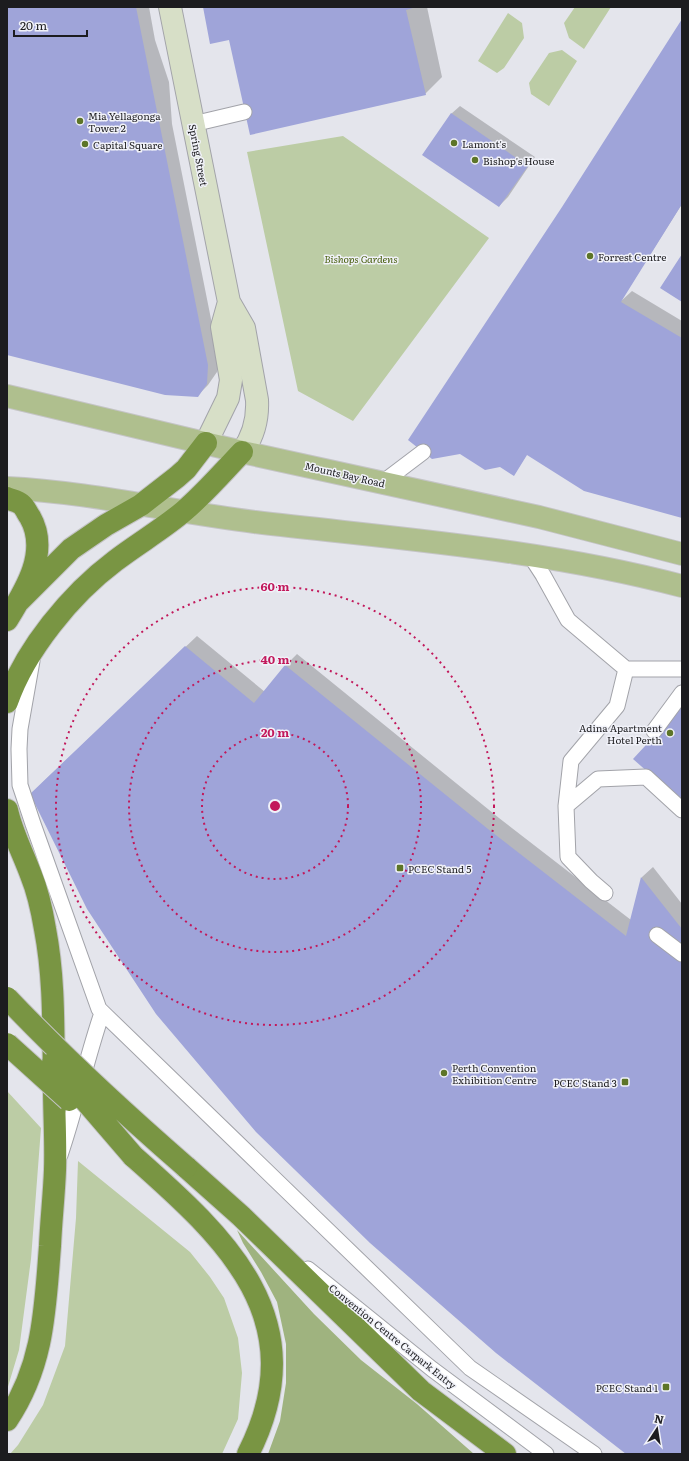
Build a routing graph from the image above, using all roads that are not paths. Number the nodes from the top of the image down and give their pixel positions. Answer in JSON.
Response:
{"nodes":[{"id":1,"x":170,"y":7,"type":"edge"},
{"id":2,"x":244,"y":112,"type":"dead end"},
{"id":3,"x":193,"y":124,"type":"junction"},
{"id":4,"x":229,"y":302,"type":"junction"},
{"id":5,"x":7,"y":396,"type":"edge"},
{"id":6,"x":206,"y":443,"type":"junction"},
{"id":7,"x":242,"y":452,"type":"junction"},
{"id":8,"x":423,"y":452,"type":"dead end"},
{"id":9,"x":382,"y":483,"type":"junction"},
{"id":10,"x":7,"y":488,"type":"edge"},
{"id":11,"x":7,"y":498,"type":"edge"},
{"id":12,"x":140,"y":505,"type":"junction"},
{"id":13,"x":184,"y":511,"type":"junction"},
{"id":14,"x":682,"y":554,"type":"edge"},
{"id":15,"x":530,"y":555,"type":"junction"},
{"id":16,"x":682,"y":586,"type":"edge"},
{"id":17,"x":19,"y":601,"type":"junction"},
{"id":18,"x":7,"y":620,"type":"edge"},
{"id":19,"x":34,"y":648,"type":"junction"},
{"id":20,"x":626,"y":668,"type":"junction"},
{"id":21,"x":682,"y":669,"type":"edge"},
{"id":22,"x":682,"y":693,"type":"edge"},
{"id":23,"x":7,"y":702,"type":"edge"},
{"id":24,"x":654,"y":731,"type":"dead end"},
{"id":25,"x":566,"y":806,"type":"junction"},
{"id":26,"x":7,"y":810,"type":"edge"},
{"id":27,"x":682,"y":810,"type":"edge"},
{"id":28,"x":605,"y":893,"type":"dead end"},
{"id":29,"x":657,"y":935,"type":"dead end"},
{"id":30,"x":682,"y":954,"type":"edge"},
{"id":31,"x":7,"y":998,"type":"edge"},
{"id":32,"x":7,"y":1008,"type":"edge"},
{"id":33,"x":102,"y":1013,"type":"junction"},
{"id":34,"x":7,"y":1044,"type":"edge"},
{"id":35,"x":133,"y":1156,"type":"junction"},
{"id":36,"x":55,"y":1170,"type":"junction"},
{"id":37,"x":241,"y":1216,"type":"junction"},
{"id":38,"x":7,"y":1420,"type":"edge"},
{"id":39,"x":248,"y":1454,"type":"edge"},
{"id":40,"x":505,"y":1454,"type":"edge"},
{"id":41,"x":546,"y":1454,"type":"edge"},
{"id":42,"x":594,"y":1454,"type":"edge"}],
"edges":[{"from":1,"to":3,"type":"main road","name":"Spring Street"},
{"from":2,"to":3,"type":"lane"},
{"from":3,"to":4,"type":"main road","name":"Spring Street"},
{"from":4,"to":6,"type":"main road","name":"Spring Street"},
{"from":4,"to":7,"type":"main road","name":"Spring Street"},
{"from":5,"to":6,"type":"main road","name":"Mounts Bay Road"},
{"from":6,"to":7,"type":"main road","name":"Mounts Bay Road"},
{"from":6,"to":12,"type":"highway"},
{"from":7,"to":9,"type":"main road","name":"Mounts Bay Road"},
{"from":7,"to":13,"type":"highway"},
{"from":8,"to":9,"type":"lane"},
{"from":9,"to":14,"type":"main road","name":"Mounts Bay Road"},
{"from":10,"to":12,"type":"main road"},
{"from":11,"to":17,"type":"highway"},
{"from":12,"to":13,"type":"main road"},
{"from":12,"to":17,"type":"highway"},
{"from":13,"to":15,"type":"main road"},
{"from":13,"to":19,"type":"highway"},
{"from":15,"to":16,"type":"main road"},
{"from":15,"to":20,"type":"lane"},
{"from":17,"to":18,"type":"highway"},
{"from":19,"to":23,"type":"highway"},
{"from":19,"to":33,"type":"lane"},
{"from":20,"to":21,"type":"lane"},
{"from":20,"to":25,"type":"lane"},
{"from":22,"to":24,"type":"lane"},
{"from":25,"to":27,"type":"lane"},
{"from":25,"to":28,"type":"lane"},
{"from":26,"to":36,"type":"highway"},
{"from":29,"to":30,"type":"lane"},
{"from":31,"to":37,"type":"highway","bridge":true},
{"from":32,"to":35,"type":"highway","bridge":true},
{"from":33,"to":36,"type":"lane"},
{"from":33,"to":42,"type":"lane"},
{"from":34,"to":35,"type":"highway","bridge":true},
{"from":35,"to":39,"type":"highway"},
{"from":36,"to":38,"type":"highway"},
{"from":37,"to":40,"type":"highway"},
{"from":37,"to":41,"type":"lane","name":"Convention Centre Carpark Entry"}]}
